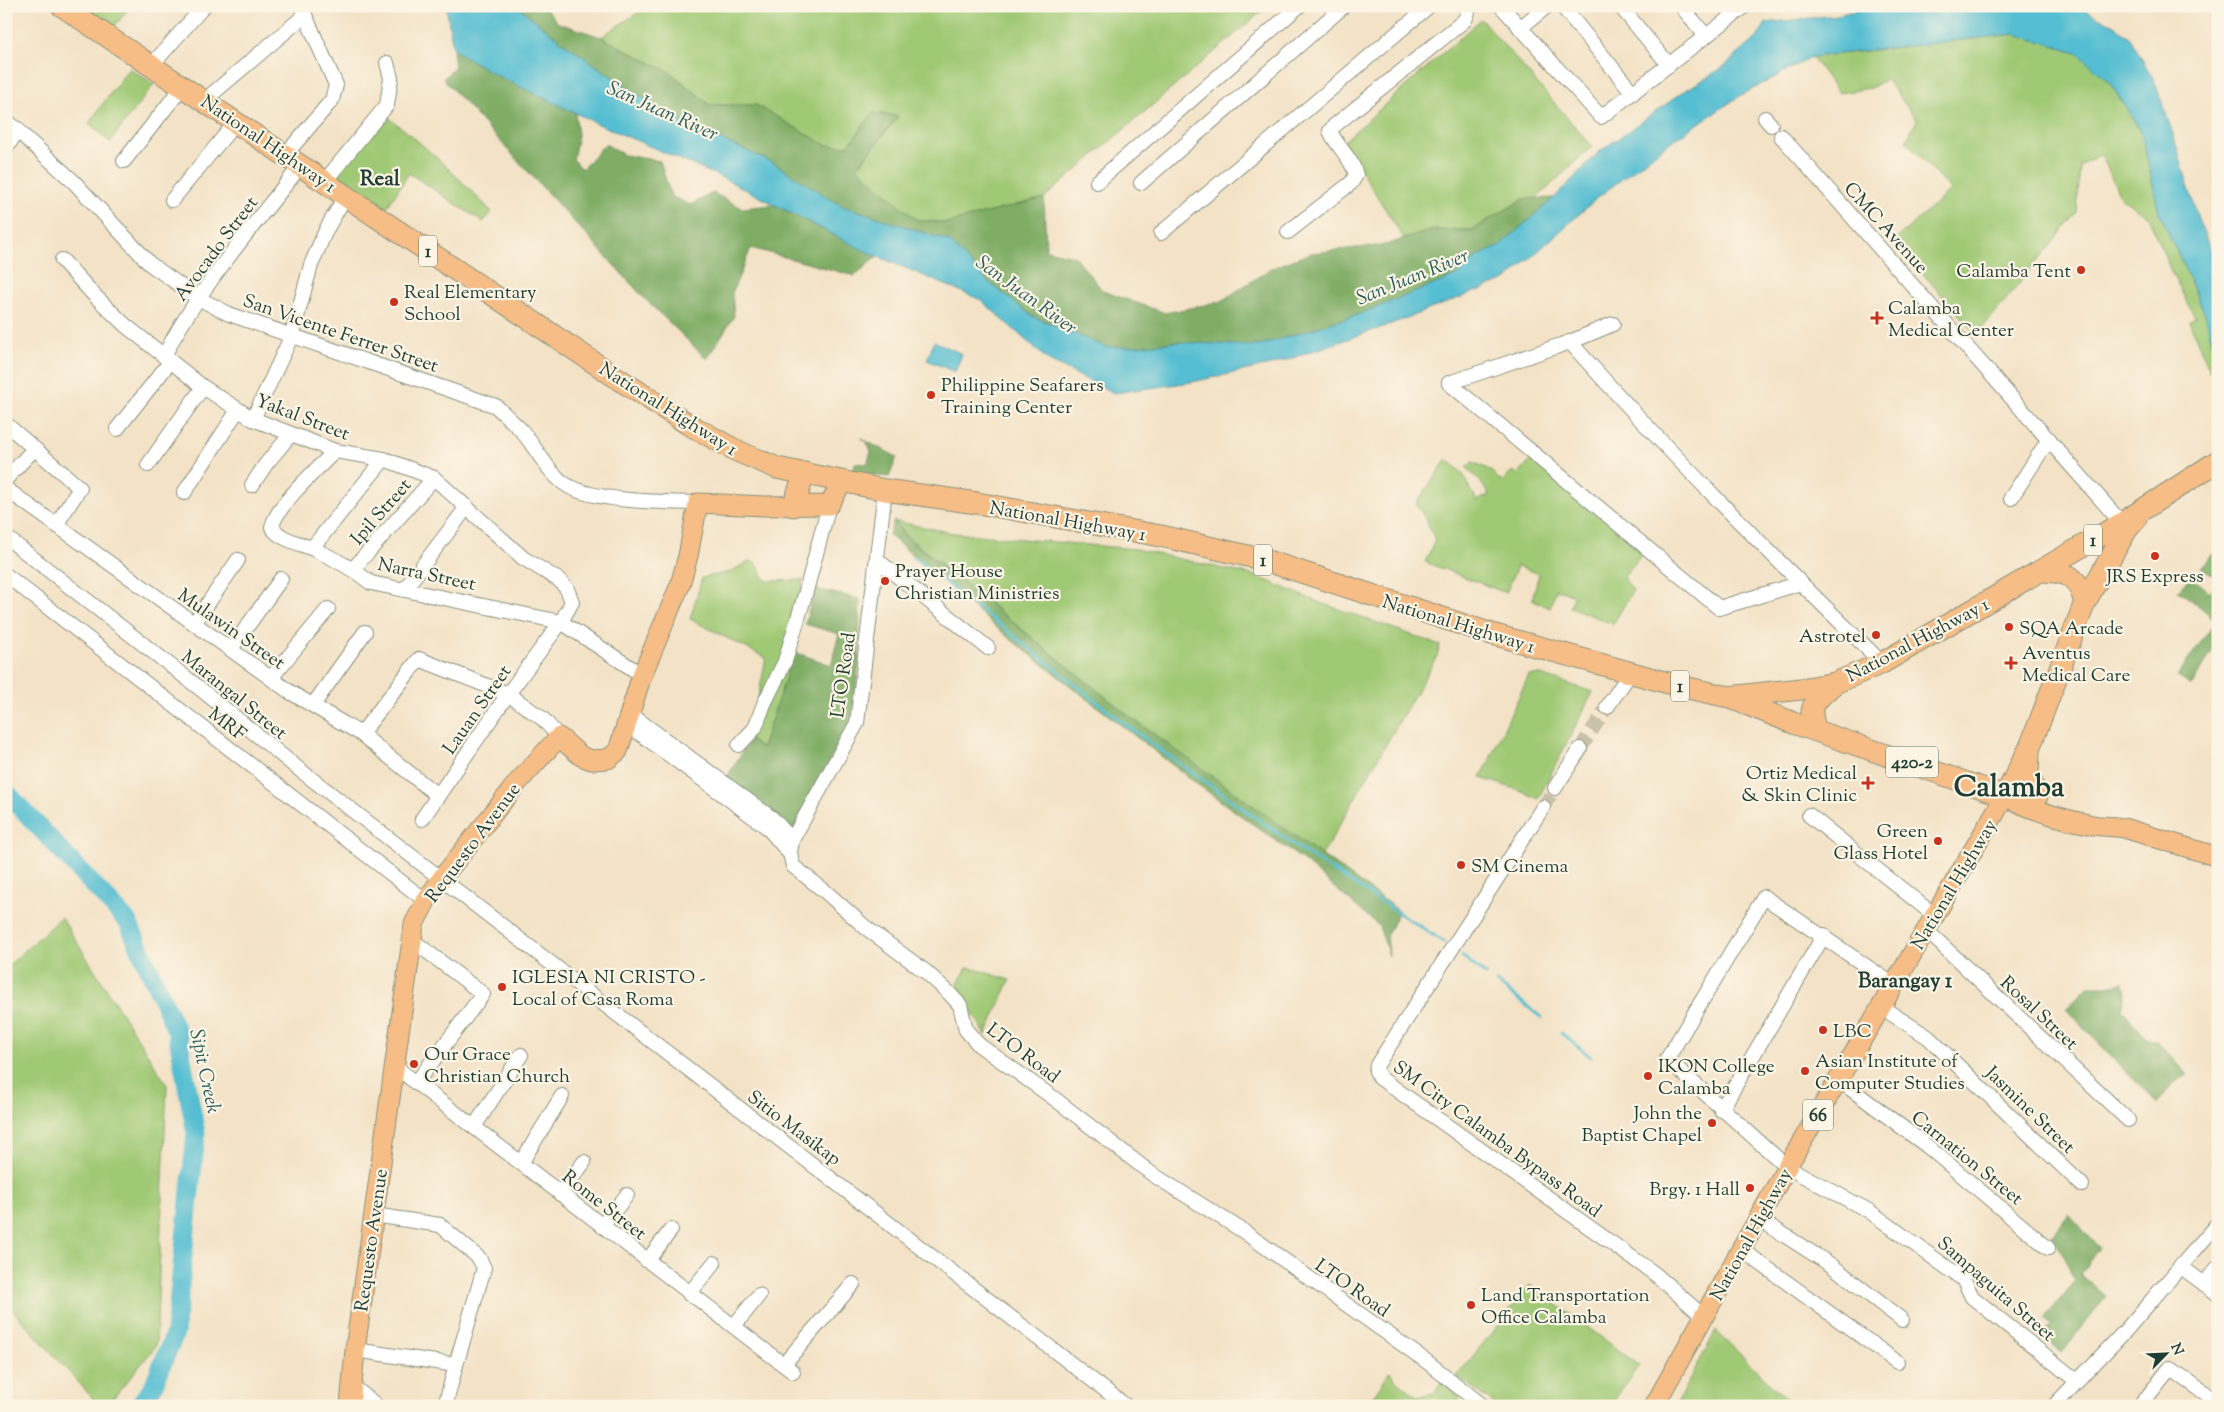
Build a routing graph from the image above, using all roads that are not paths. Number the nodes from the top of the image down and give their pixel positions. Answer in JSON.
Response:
{"nodes":[{"id":1,"x":62,"y":6,"type":"edge"},
{"id":2,"x":204,"y":6,"type":"edge"},
{"id":3,"x":1299,"y":6,"type":"edge"},
{"id":4,"x":1344,"y":6,"type":"edge"},
{"id":5,"x":1429,"y":6,"type":"edge"},
{"id":6,"x":1466,"y":6,"type":"edge"},
{"id":7,"x":1501,"y":6,"type":"edge"},
{"id":8,"x":1547,"y":6,"type":"edge"},
{"id":9,"x":1562,"y":6,"type":"edge"},
{"id":10,"x":1620,"y":6,"type":"edge"},
{"id":11,"x":1681,"y":6,"type":"edge"},
{"id":12,"x":1741,"y":7,"type":"edge"},
{"id":13,"x":303,"y":11,"type":"edge"},
{"id":14,"x":1520,"y":28,"type":"junction"},
{"id":15,"x":1706,"y":36,"type":"junction"},
{"id":16,"x":387,"y":63,"type":"dead end"},
{"id":17,"x":1669,"y":65,"type":"junction"},
{"id":18,"x":152,"y":66,"type":"junction"},
{"id":19,"x":183,"y":86,"type":"junction"},
{"id":20,"x":1633,"y":93,"type":"junction"},
{"id":21,"x":205,"y":100,"type":"junction"},
{"id":22,"x":6,"y":120,"type":"edge"},
{"id":23,"x":236,"y":122,"type":"junction"},
{"id":24,"x":18,"y":129,"type":"junction"},
{"id":25,"x":1781,"y":136,"type":"dead end"},
{"id":26,"x":6,"y":150,"type":"edge"},
{"id":27,"x":293,"y":160,"type":"junction"},
{"id":28,"x":124,"y":161,"type":"dead end"},
{"id":29,"x":325,"y":181,"type":"junction"},
{"id":30,"x":1097,"y":182,"type":"dead end"},
{"id":31,"x":1141,"y":183,"type":"dead end"},
{"id":32,"x":346,"y":195,"type":"junction"},
{"id":33,"x":172,"y":200,"type":"dead end"},
{"id":34,"x":1288,"y":232,"type":"dead end"},
{"id":35,"x":1162,"y":233,"type":"dead end"},
{"id":36,"x":62,"y":260,"type":"dead end"},
{"id":37,"x":198,"y":298,"type":"junction"},
{"id":38,"x":1613,"y":324,"type":"dead end"},
{"id":39,"x":292,"y":335,"type":"junction"},
{"id":40,"x":1570,"y":342,"type":"junction"},
{"id":41,"x":167,"y":359,"type":"junction"},
{"id":42,"x":203,"y":387,"type":"junction"},
{"id":43,"x":238,"y":410,"type":"junction"},
{"id":44,"x":253,"y":419,"type":"junction"},
{"id":45,"x":6,"y":424,"type":"edge"},
{"id":46,"x":118,"y":429,"type":"dead end"},
{"id":47,"x":291,"y":434,"type":"junction"},
{"id":48,"x":2049,"y":439,"type":"junction"},
{"id":49,"x":34,"y":449,"type":"junction"},
{"id":50,"x":335,"y":451,"type":"junction"},
{"id":51,"x":384,"y":459,"type":"junction"},
{"id":52,"x":2218,"y":461,"type":"edge"},
{"id":53,"x":148,"y":465,"type":"dead end"},
{"id":54,"x":805,"y":473,"type":"junction"},
{"id":55,"x":434,"y":478,"type":"junction"},
{"id":56,"x":6,"y":479,"type":"edge"},
{"id":57,"x":843,"y":481,"type":"junction"},
{"id":58,"x":252,"y":485,"type":"dead end"},
{"id":59,"x":6,"y":489,"type":"edge"},
{"id":60,"x":885,"y":490,"type":"junction"},
{"id":61,"x":184,"y":493,"type":"dead end"},
{"id":62,"x":2011,"y":498,"type":"dead end"},
{"id":63,"x":698,"y":504,"type":"junction"},
{"id":64,"x":829,"y":505,"type":"junction"},
{"id":65,"x":793,"y":506,"type":"junction"},
{"id":66,"x":467,"y":507,"type":"junction"},
{"id":67,"x":56,"y":526,"type":"junction"},
{"id":68,"x":2125,"y":526,"type":"junction"},
{"id":69,"x":6,"y":538,"type":"edge"},
{"id":70,"x":312,"y":548,"type":"junction"},
{"id":71,"x":238,"y":560,"type":"dead end"},
{"id":72,"x":877,"y":560,"type":"junction"},
{"id":73,"x":353,"y":569,"type":"junction"},
{"id":74,"x":2041,"y":571,"type":"junction"},
{"id":75,"x":6,"y":574,"type":"edge"},
{"id":76,"x":281,"y":579,"type":"dead end"},
{"id":77,"x":1801,"y":583,"type":"junction"},
{"id":78,"x":404,"y":590,"type":"junction"},
{"id":79,"x":2085,"y":602,"type":"junction"},
{"id":80,"x":328,"y":609,"type":"dead end"},
{"id":81,"x":195,"y":622,"type":"junction"},
{"id":82,"x":561,"y":622,"type":"junction"},
{"id":83,"x":365,"y":632,"type":"dead end"},
{"id":84,"x":988,"y":648,"type":"dead end"},
{"id":85,"x":232,"y":649,"type":"junction"},
{"id":86,"x":1882,"y":663,"type":"junction"},
{"id":87,"x":1631,"y":672,"type":"junction"},
{"id":88,"x":642,"y":675,"type":"junction"},
{"id":89,"x":271,"y":678,"type":"junction"},
{"id":90,"x":1835,"y":683,"type":"junction"},
{"id":91,"x":1800,"y":689,"type":"junction"},
{"id":92,"x":508,"y":694,"type":"junction"},
{"id":93,"x":1729,"y":696,"type":"junction"},
{"id":94,"x":313,"y":705,"type":"junction"},
{"id":95,"x":1607,"y":707,"type":"tunnel mouth"},
{"id":96,"x":628,"y":719,"type":"junction"},
{"id":97,"x":1796,"y":724,"type":"junction"},
{"id":98,"x":1817,"y":730,"type":"junction"},
{"id":99,"x":361,"y":734,"type":"junction"},
{"id":100,"x":559,"y":738,"type":"junction"},
{"id":101,"x":739,"y":745,"type":"dead end"},
{"id":102,"x":2030,"y":747,"type":"junction"},
{"id":103,"x":1580,"y":749,"type":"tunnel mouth"},
{"id":104,"x":1555,"y":788,"type":"tunnel mouth"},
{"id":105,"x":438,"y":796,"type":"junction"},
{"id":106,"x":2005,"y":796,"type":"junction"},
{"id":107,"x":2037,"y":796,"type":"junction"},
{"id":108,"x":1543,"y":807,"type":"tunnel mouth"},
{"id":109,"x":1809,"y":815,"type":"dead end"},
{"id":110,"x":422,"y":819,"type":"dead end"},
{"id":111,"x":2110,"y":825,"type":"junction"},
{"id":112,"x":791,"y":847,"type":"junction"},
{"id":113,"x":2218,"y":857,"type":"edge"},
{"id":114,"x":442,"y":878,"type":"junction"},
{"id":115,"x":426,"y":901,"type":"junction"},
{"id":116,"x":1930,"y":923,"type":"junction"},
{"id":117,"x":1824,"y":935,"type":"junction"},
{"id":118,"x":412,"y":940,"type":"junction"},
{"id":119,"x":1894,"y":985,"type":"junction"},
{"id":120,"x":1881,"y":1007,"type":"junction"},
{"id":121,"x":521,"y":1054,"type":"dead end"},
{"id":122,"x":393,"y":1065,"type":"junction"},
{"id":123,"x":1839,"y":1080,"type":"junction"},
{"id":124,"x":416,"y":1083,"type":"junction"},
{"id":125,"x":562,"y":1096,"type":"dead end"},
{"id":126,"x":1721,"y":1110,"type":"junction"},
{"id":127,"x":2128,"y":1120,"type":"dead end"},
{"id":128,"x":474,"y":1127,"type":"junction"},
{"id":129,"x":584,"y":1162,"type":"dead end"},
{"id":130,"x":520,"y":1163,"type":"junction"},
{"id":131,"x":1787,"y":1167,"type":"junction"},
{"id":132,"x":2082,"y":1185,"type":"dead end"},
{"id":133,"x":560,"y":1194,"type":"junction"},
{"id":134,"x":627,"y":1195,"type":"dead end"},
{"id":135,"x":374,"y":1215,"type":"junction"},
{"id":136,"x":1759,"y":1219,"type":"junction"},
{"id":137,"x":2218,"y":1224,"type":"edge"},
{"id":138,"x":602,"y":1226,"type":"junction"},
{"id":139,"x":671,"y":1230,"type":"dead end"},
{"id":140,"x":2048,"y":1248,"type":"dead end"},
{"id":141,"x":1742,"y":1250,"type":"junction"},
{"id":142,"x":647,"y":1261,"type":"junction"},
{"id":143,"x":714,"y":1263,"type":"dead end"},
{"id":144,"x":2180,"y":1266,"type":"junction"},
{"id":145,"x":2218,"y":1267,"type":"edge"},
{"id":146,"x":853,"y":1284,"type":"dead end"},
{"id":147,"x":2204,"y":1284,"type":"junction"},
{"id":148,"x":689,"y":1294,"type":"junction"},
{"id":149,"x":2218,"y":1294,"type":"edge"},
{"id":150,"x":759,"y":1295,"type":"dead end"},
{"id":151,"x":1703,"y":1316,"type":"junction"},
{"id":152,"x":1902,"y":1320,"type":"dead end"},
{"id":153,"x":734,"y":1326,"type":"junction"},
{"id":154,"x":355,"y":1350,"type":"junction"},
{"id":155,"x":1897,"y":1362,"type":"dead end"},
{"id":156,"x":456,"y":1365,"type":"junction"},
{"id":157,"x":2077,"y":1381,"type":"junction"},
{"id":158,"x":351,"y":1385,"type":"junction"},
{"id":159,"x":2218,"y":1402,"type":"edge"},
{"id":160,"x":350,"y":1406,"type":"edge"},
{"id":161,"x":377,"y":1406,"type":"edge"},
{"id":162,"x":445,"y":1406,"type":"edge"},
{"id":163,"x":1126,"y":1406,"type":"edge"},
{"id":164,"x":1483,"y":1406,"type":"edge"},
{"id":165,"x":1654,"y":1406,"type":"edge"},
{"id":166,"x":2054,"y":1406,"type":"edge"},
{"id":167,"x":2140,"y":1406,"type":"edge"}],
"edges":[{"from":1,"to":18,"type":"highway","name":"National Highway 1","number":"1"},
{"from":2,"to":18,"type":"street"},
{"from":3,"to":30,"type":"street"},
{"from":4,"to":31,"type":"street"},
{"from":5,"to":35,"type":"street"},
{"from":6,"to":34,"type":"street"},
{"from":7,"to":14,"type":"street"},
{"from":8,"to":14,"type":"street"},
{"from":9,"to":20,"type":"street"},
{"from":10,"to":17,"type":"street"},
{"from":11,"to":15,"type":"street"},
{"from":12,"to":15,"type":"street"},
{"from":13,"to":21,"type":"street"},
{"from":13,"to":27,"type":"street","name":"Avocado Street"},
{"from":14,"to":20,"type":"street"},
{"from":15,"to":17,"type":"street"},
{"from":16,"to":29,"type":"street"},
{"from":17,"to":20,"type":"street"},
{"from":18,"to":19,"type":"highway","name":"National Highway 1","number":"1"},
{"from":19,"to":21,"type":"highway","name":"National Highway 1","number":"1"},
{"from":19,"to":28,"type":"street"},
{"from":21,"to":23,"type":"highway","name":"National Highway 1","number":"1"},
{"from":22,"to":24,"type":"street","name":"San Vicente Ferrer Street"},
{"from":23,"to":27,"type":"highway","name":"National Highway 1","number":"1"},
{"from":23,"to":33,"type":"street"},
{"from":24,"to":26,"type":"street"},
{"from":24,"to":37,"type":"street","name":"San Vicente Ferrer Street"},
{"from":25,"to":48,"type":"street","name":"CMC Avenue"},
{"from":27,"to":29,"type":"highway","name":"National Highway 1","number":"1"},
{"from":27,"to":37,"type":"street","name":"Avocado Street"},
{"from":29,"to":32,"type":"highway","name":"National Highway 1","number":"1"},
{"from":32,"to":39,"type":"street"},
{"from":32,"to":54,"type":"highway","name":"National Highway 1","number":"1"},
{"from":36,"to":41,"type":"street","name":"Yakal Street"},
{"from":37,"to":39,"type":"street","name":"San Vicente Ferrer Street"},
{"from":37,"to":41,"type":"street","name":"Avocado Street"},
{"from":38,"to":40,"type":"street"},
{"from":39,"to":44,"type":"street"},
{"from":39,"to":63,"type":"street","name":"San Vicente Ferrer Street"},
{"from":40,"to":77,"type":"street"},
{"from":40,"to":77,"type":"street"},
{"from":41,"to":42,"type":"street","name":"Yakal Street"},
{"from":41,"to":46,"type":"street","name":"Avocado Street"},
{"from":42,"to":43,"type":"street","name":"Yakal Street"},
{"from":42,"to":53,"type":"street"},
{"from":43,"to":44,"type":"street","name":"Yakal Street"},
{"from":43,"to":61,"type":"street"},
{"from":44,"to":47,"type":"street","name":"Yakal Street"},
{"from":45,"to":49,"type":"street"},
{"from":47,"to":50,"type":"street","name":"Yakal Street"},
{"from":47,"to":58,"type":"street"},
{"from":48,"to":62,"type":"street"},
{"from":48,"to":68,"type":"street","name":"CMC Avenue"},
{"from":49,"to":56,"type":"street"},
{"from":49,"to":67,"type":"street"},
{"from":50,"to":51,"type":"street","name":"Yakal Street"},
{"from":50,"to":70,"type":"street","name":"Narra Street"},
{"from":51,"to":55,"type":"street","name":"Yakal Street"},
{"from":51,"to":70,"type":"street"},
{"from":52,"to":68,"type":"highway","name":"National Highway 1","number":"1"},
{"from":54,"to":57,"type":"highway","name":"National Highway 1","number":"1"},
{"from":54,"to":65,"type":"highway"},
{"from":55,"to":66,"type":"street","name":"Yakal Street"},
{"from":55,"to":73,"type":"street","name":"Ipil Street"},
{"from":57,"to":60,"type":"highway","name":"National Highway 1","number":"1"},
{"from":57,"to":64,"type":"main road"},
{"from":59,"to":67,"type":"street","name":"Mulawin Street"},
{"from":60,"to":72,"type":"street","name":"LTO Road"},
{"from":60,"to":87,"type":"highway","name":"National Highway 1","number":"1"},
{"from":63,"to":65,"type":"main road"},
{"from":63,"to":88,"type":"main road"},
{"from":64,"to":65,"type":"main road"},
{"from":64,"to":101,"type":"street"},
{"from":66,"to":78,"type":"street"},
{"from":66,"to":82,"type":"street","name":"Yakal Street"},
{"from":67,"to":81,"type":"street","name":"Mulawin Street"},
{"from":68,"to":74,"type":"highway","name":"National Highway 1","number":"1"},
{"from":68,"to":79,"type":"highway","name":"National Highway 1","number":"1"},
{"from":69,"to":114,"type":"street","name":"Marangal Street"},
{"from":70,"to":73,"type":"street","name":"Narra Street"},
{"from":71,"to":81,"type":"street"},
{"from":72,"to":84,"type":"street"},
{"from":72,"to":112,"type":"street","name":"LTO Road"},
{"from":73,"to":78,"type":"street","name":"Narra Street"},
{"from":74,"to":79,"type":"highway","number":"1"},
{"from":74,"to":86,"type":"highway","name":"National Highway 1","number":"1"},
{"from":75,"to":115,"type":"street","name":"MRF"},
{"from":76,"to":85,"type":"street"},
{"from":77,"to":86,"type":"street"},
{"from":78,"to":82,"type":"street","name":"Narra Street"},
{"from":79,"to":102,"type":"highway","name":"National Highway 1","number":"1"},
{"from":80,"to":89,"type":"street"},
{"from":81,"to":85,"type":"street","name":"Mulawin Street"},
{"from":82,"to":88,"type":"street","name":"Narra Street"},
{"from":82,"to":92,"type":"street","name":"Lauan Street"},
{"from":83,"to":94,"type":"street"},
{"from":85,"to":89,"type":"street","name":"Mulawin Street"},
{"from":86,"to":90,"type":"highway","name":"National Highway 1","number":"1"},
{"from":87,"to":93,"type":"highway","name":"National Highway 1","number":"1"},
{"from":87,"to":95,"type":"street"},
{"from":88,"to":96,"type":"main road"},
{"from":89,"to":94,"type":"street","name":"Mulawin Street"},
{"from":90,"to":91,"type":"highway","name":"National Highway 1","number":"1"},
{"from":90,"to":98,"type":"highway","number":"1"},
{"from":91,"to":93,"type":"highway","name":"National Highway 1","number":"1"},
{"from":91,"to":97,"type":"highway"},
{"from":92,"to":99,"type":"street"},
{"from":92,"to":100,"type":"street"},
{"from":92,"to":105,"type":"street","name":"Lauan Street"},
{"from":93,"to":97,"type":"highway","name":"National Highway","number":"420-2"},
{"from":94,"to":99,"type":"street","name":"Mulawin Street"},
{"from":96,"to":100,"type":"main road"},
{"from":96,"to":112,"type":"street"},
{"from":97,"to":98,"type":"highway","name":"National Highway","number":"420-2"},
{"from":98,"to":106,"type":"highway","name":"National Highway","number":"420-2"},
{"from":99,"to":105,"type":"street","name":"Mulawin Street"},
{"from":100,"to":114,"type":"main road","name":"Requesto Avenue"},
{"from":102,"to":106,"type":"highway","name":"National Highway 1","number":"1"},
{"from":102,"to":107,"type":"highway"},
{"from":103,"to":104,"type":"street"},
{"from":105,"to":110,"type":"street","name":"Lauan Street"},
{"from":106,"to":107,"type":"main road","number":"420-2"},
{"from":106,"to":111,"type":"main road","number":"420-2"},
{"from":106,"to":116,"type":"main road","name":"National Highway","number":"66"},
{"from":107,"to":111,"type":"main road","number":"420-2"},
{"from":108,"to":151,"type":"street","name":"SM City Calamba Bypass Road"},
{"from":109,"to":116,"type":"street","name":"Rosal Street"},
{"from":111,"to":113,"type":"main road","number":"420-2"},
{"from":112,"to":164,"type":"street","name":"LTO Road"},
{"from":114,"to":115,"type":"main road","name":"Requesto Avenue"},
{"from":114,"to":163,"type":"street","name":"Sitio Masikap"},
{"from":115,"to":118,"type":"main road","name":"Requesto Avenue"},
{"from":116,"to":119,"type":"main road","name":"National Highway","number":"66"},
{"from":116,"to":127,"type":"street","name":"Rosal Street"},
{"from":117,"to":119,"type":"street"},
{"from":117,"to":126,"type":"street"},
{"from":117,"to":126,"type":"street","name":"Sampaguita Street"},
{"from":118,"to":122,"type":"main road","name":"Requesto Avenue"},
{"from":118,"to":124,"type":"street"},
{"from":119,"to":120,"type":"main road","name":"National Highway","number":"66"},
{"from":120,"to":123,"type":"main road","name":"National Highway","number":"66"},
{"from":120,"to":132,"type":"street","name":"Jasmine Street"},
{"from":121,"to":128,"type":"street"},
{"from":122,"to":124,"type":"street","name":"Rome Street"},
{"from":122,"to":135,"type":"main road","name":"Requesto Avenue"},
{"from":123,"to":131,"type":"main road","name":"National Highway","number":"66"},
{"from":123,"to":140,"type":"street","name":"Carnation Street"},
{"from":124,"to":128,"type":"street","name":"Rome Street"},
{"from":125,"to":130,"type":"street"},
{"from":126,"to":131,"type":"street","name":"Sampaguita Street"},
{"from":128,"to":130,"type":"street","name":"Rome Street"},
{"from":129,"to":133,"type":"street"},
{"from":130,"to":133,"type":"street","name":"Rome Street"},
{"from":131,"to":136,"type":"main road","name":"National Highway","number":"66"},
{"from":131,"to":157,"type":"street","name":"Sampaguita Street"},
{"from":133,"to":138,"type":"street","name":"Rome Street"},
{"from":134,"to":138,"type":"street"},
{"from":135,"to":154,"type":"main road","name":"Requesto Avenue"},
{"from":135,"to":156,"type":"street"},
{"from":136,"to":141,"type":"main road","name":"National Highway","number":"66"},
{"from":136,"to":152,"type":"street"},
{"from":137,"to":144,"type":"street"},
{"from":138,"to":142,"type":"street","name":"Rome Street"},
{"from":139,"to":142,"type":"street"},
{"from":141,"to":151,"type":"main road","name":"National Highway","number":"66"},
{"from":141,"to":155,"type":"street"},
{"from":142,"to":148,"type":"street","name":"Rome Street"},
{"from":143,"to":148,"type":"street"},
{"from":144,"to":147,"type":"street"},
{"from":144,"to":157,"type":"street"},
{"from":145,"to":147,"type":"street"},
{"from":146,"to":153,"type":"street","name":"Rome Street"},
{"from":147,"to":149,"type":"street"},
{"from":148,"to":153,"type":"street","name":"Rome Street"},
{"from":150,"to":153,"type":"street"},
{"from":151,"to":165,"type":"main road","name":"National Highway","number":"66"},
{"from":154,"to":156,"type":"street"},
{"from":154,"to":158,"type":"main road","name":"Requesto Avenue"},
{"from":156,"to":162,"type":"street"},
{"from":157,"to":166,"type":"street"},
{"from":158,"to":160,"type":"main road","name":"Requesto Avenue"},
{"from":158,"to":161,"type":"street"},
{"from":159,"to":167,"type":"street"}]}
